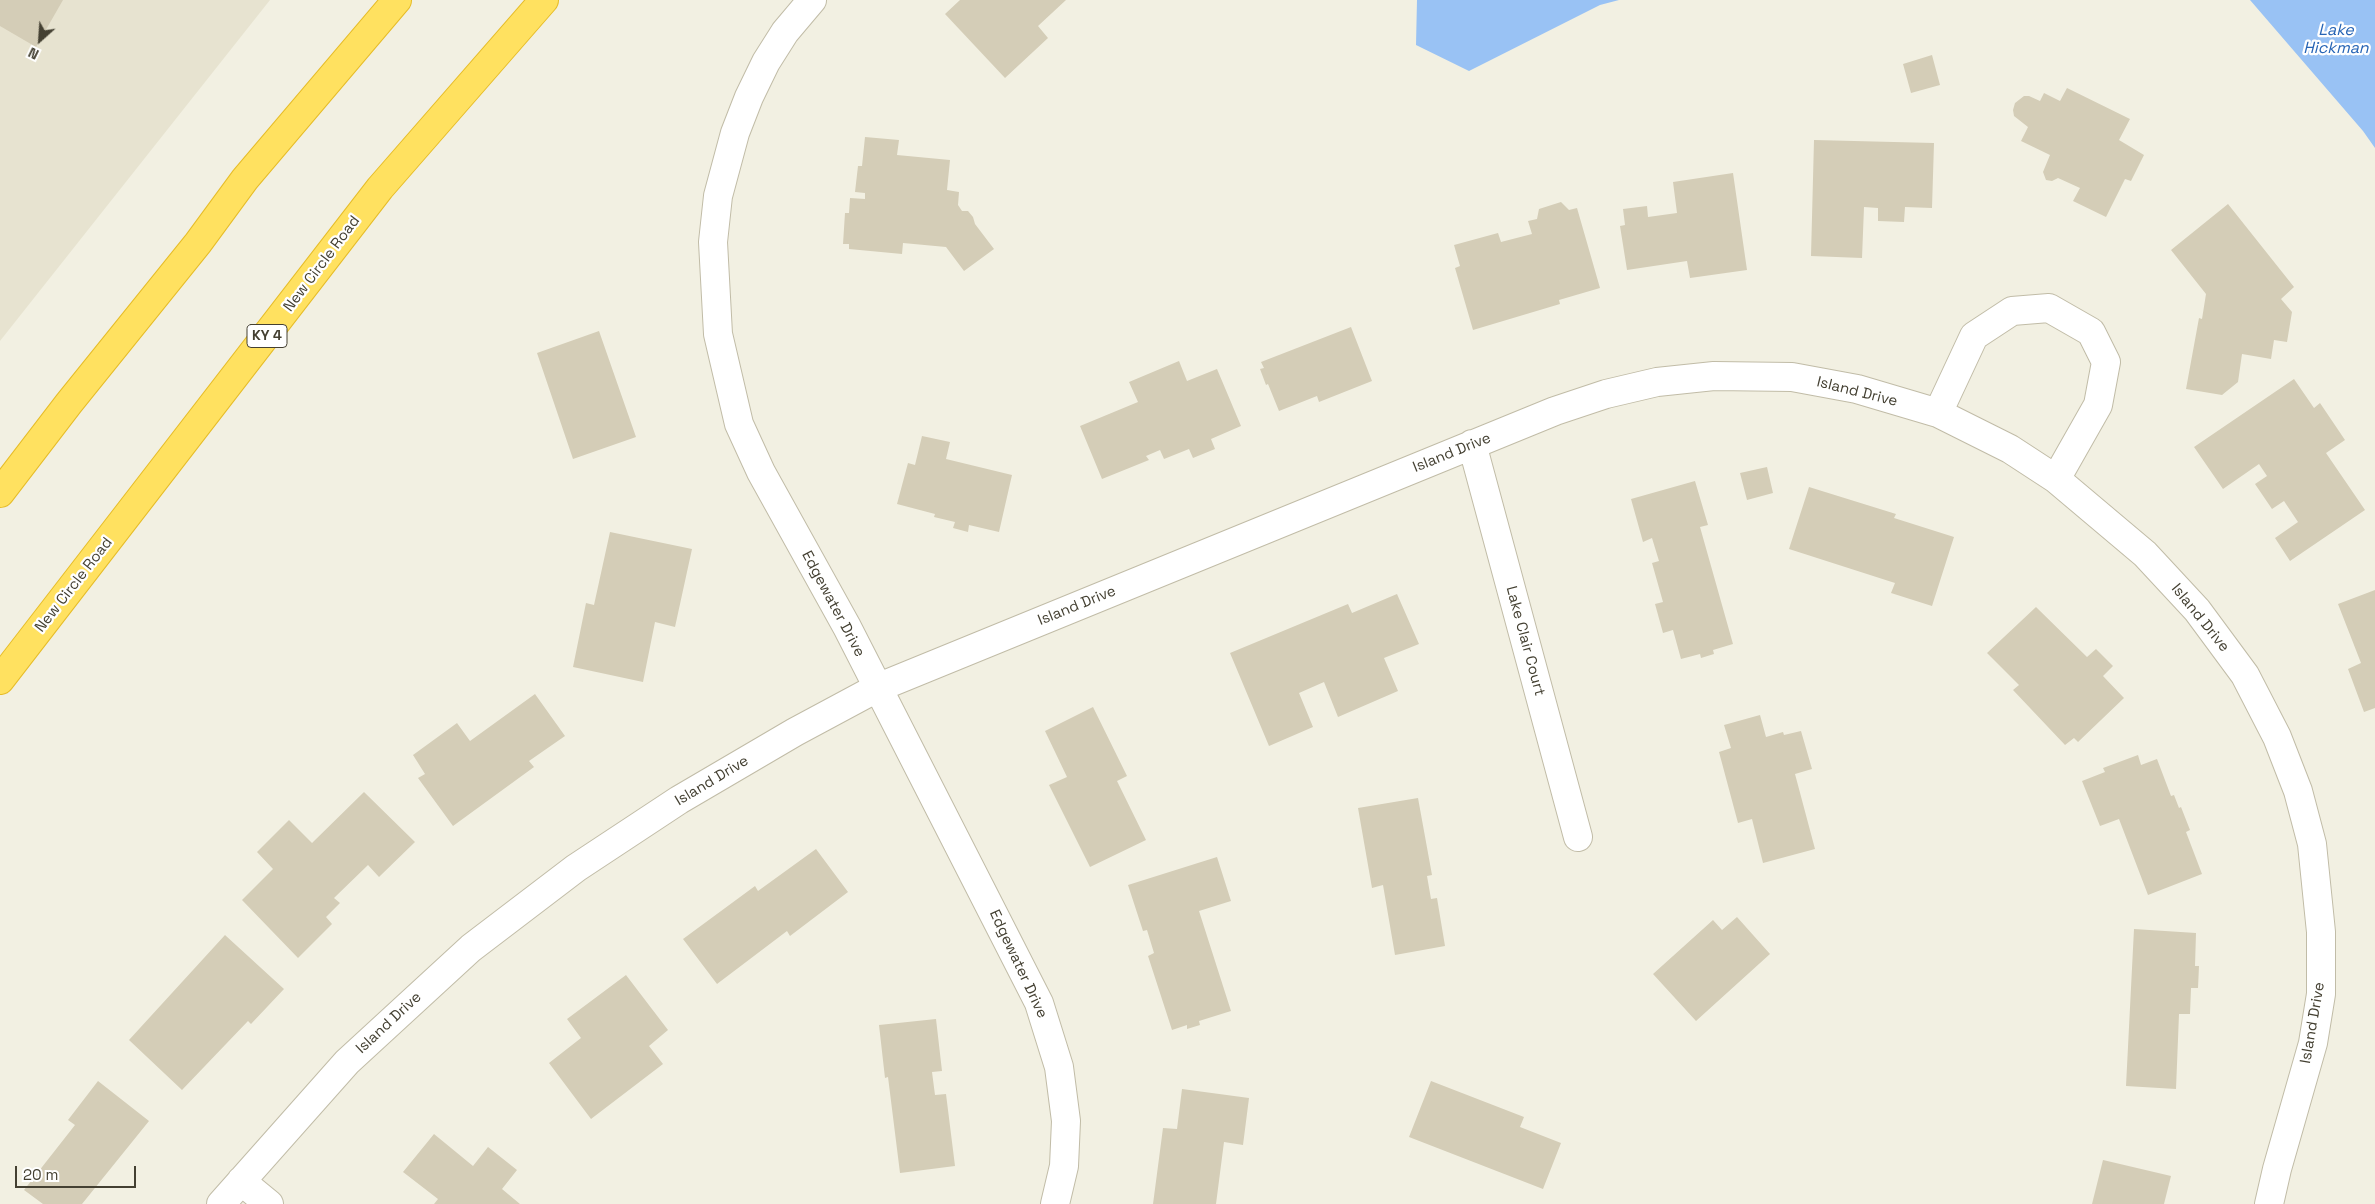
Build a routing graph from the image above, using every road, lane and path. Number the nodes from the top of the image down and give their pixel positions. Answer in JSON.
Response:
{"nodes":[{"id":1,"x":397,"y":0,"type":"edge"},
{"id":2,"x":544,"y":0,"type":"edge"},
{"id":3,"x":812,"y":0,"type":"edge"},
{"id":4,"x":1938,"y":412,"type":"junction"},
{"id":5,"x":1472,"y":444,"type":"junction"},
{"id":6,"x":2056,"y":479,"type":"junction"},
{"id":7,"x":0,"y":493,"type":"edge"},
{"id":8,"x":0,"y":680,"type":"edge"},
{"id":9,"x":878,"y":688,"type":"junction"},
{"id":10,"x":1578,"y":838,"type":"dead end"},
{"id":11,"x":241,"y":1181,"type":"junction"},
{"id":12,"x":221,"y":1204,"type":"edge"},
{"id":13,"x":269,"y":1204,"type":"edge"},
{"id":14,"x":1055,"y":1204,"type":"edge"},
{"id":15,"x":2269,"y":1204,"type":"edge"}],
"edges":[{"from":1,"to":7,"type":"highway"},
{"from":2,"to":8,"type":"highway","name":"New Circle Road","number":"KY 4"},
{"from":3,"to":9,"type":"street","name":"Edgewater Drive"},
{"from":4,"to":5,"type":"street","name":"Island Drive"},
{"from":4,"to":6,"type":"street","name":"Island Drive"},
{"from":4,"to":6,"type":"street"},
{"from":5,"to":9,"type":"street","name":"Island Drive"},
{"from":5,"to":10,"type":"street","name":"Lake Clair Court"},
{"from":6,"to":15,"type":"street","name":"Island Drive"},
{"from":9,"to":11,"type":"street","name":"Island Drive"},
{"from":9,"to":14,"type":"street","name":"Edgewater Drive"},
{"from":11,"to":12,"type":"street","name":"Island Drive"},
{"from":11,"to":13,"type":"street"}]}
